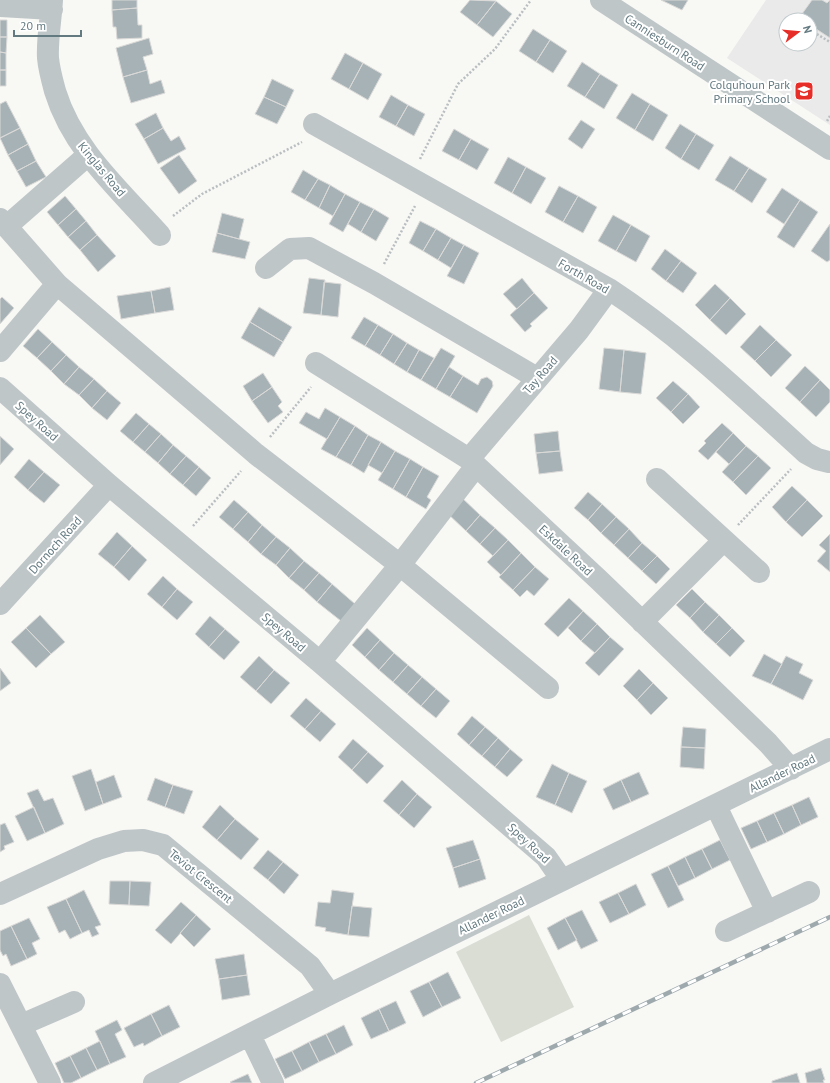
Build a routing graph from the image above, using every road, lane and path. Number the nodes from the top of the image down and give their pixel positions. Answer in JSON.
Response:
{"nodes":[{"id":1,"x":531,"y":0,"type":"edge"},
{"id":2,"x":601,"y":0,"type":"edge"},
{"id":3,"x":52,"y":4,"type":"edge"},
{"id":4,"x":0,"y":6,"type":"edge"},
{"id":5,"x":818,"y":35,"type":"edge"},
{"id":6,"x":830,"y":42,"type":"edge"},
{"id":7,"x":318,"y":127,"type":"joint"},
{"id":8,"x":830,"y":149,"type":"edge"},
{"id":9,"x":88,"y":155,"type":"junction"},
{"id":10,"x":418,"y":182,"type":"junction"},
{"id":11,"x":3,"y":223,"type":"edge"},
{"id":12,"x":157,"y":232,"type":"joint"},
{"id":13,"x":266,"y":268,"type":"dead end"},
{"id":14,"x":374,"y":283,"type":"junction"},
{"id":15,"x":57,"y":284,"type":"junction"},
{"id":16,"x":609,"y":289,"type":"junction"},
{"id":17,"x":0,"y":351,"type":"edge"},
{"id":18,"x":316,"y":363,"type":"dead end"},
{"id":19,"x":537,"y":378,"type":"junction"},
{"id":20,"x":0,"y":388,"type":"edge"},
{"id":21,"x":806,"y":453,"type":"junction"},
{"id":22,"x":473,"y":462,"type":"junction"},
{"id":23,"x":830,"y":465,"type":"edge"},
{"id":24,"x":657,"y":479,"type":"dead end"},
{"id":25,"x":109,"y":485,"type":"junction"},
{"id":26,"x":211,"y":506,"type":"dead end"},
{"id":27,"x":723,"y":541,"type":"junction"},
{"id":28,"x":178,"y":543,"type":"junction"},
{"id":29,"x":400,"y":565,"type":"junction"},
{"id":30,"x":759,"y":572,"type":"dead end"},
{"id":31,"x":0,"y":604,"type":"edge"},
{"id":32,"x":642,"y":622,"type":"junction"},
{"id":33,"x":320,"y":662,"type":"junction"},
{"id":34,"x":548,"y":688,"type":"dead end"},
{"id":35,"x":830,"y":749,"type":"edge"},
{"id":36,"x":791,"y":768,"type":"junction"},
{"id":37,"x":716,"y":806,"type":"junction"},
{"id":38,"x":562,"y":880,"type":"junction"},
{"id":39,"x":809,"y":892,"type":"dead end"},
{"id":40,"x":0,"y":894,"type":"edge"},
{"id":41,"x":767,"y":912,"type":"junction"},
{"id":42,"x":726,"y":931,"type":"dead end"},
{"id":43,"x":0,"y":984,"type":"edge"},
{"id":44,"x":330,"y":994,"type":"junction"},
{"id":45,"x":74,"y":1002,"type":"dead end"},
{"id":46,"x":21,"y":1025,"type":"junction"},
{"id":47,"x":250,"y":1035,"type":"junction"},
{"id":48,"x":50,"y":1083,"type":"edge"},
{"id":49,"x":154,"y":1083,"type":"edge"},
{"id":50,"x":273,"y":1083,"type":"edge"}],
"edges":[{"from":1,"to":10,"type":"path"},
{"from":2,"to":8,"type":"street","name":"Canniesburn Road"},
{"from":3,"to":4,"type":"street"},
{"from":3,"to":9,"type":"street","name":"Kinglas Road"},
{"from":5,"to":6,"type":"path"},
{"from":7,"to":10,"type":"street","name":"Forth Road"},
{"from":7,"to":12,"type":"path"},
{"from":9,"to":11,"type":"street"},
{"from":9,"to":12,"type":"street","name":"Kinglas Road"},
{"from":10,"to":14,"type":"path"},
{"from":10,"to":16,"type":"street","name":"Forth Road"},
{"from":11,"to":15,"type":"street"},
{"from":13,"to":14,"type":"street"},
{"from":14,"to":19,"type":"street"},
{"from":15,"to":17,"type":"street"},
{"from":15,"to":29,"type":"street"},
{"from":16,"to":19,"type":"street","name":"Tay Road"},
{"from":16,"to":21,"type":"street","name":"Forth Road"},
{"from":18,"to":22,"type":"street","name":"Eskdale Road"},
{"from":19,"to":22,"type":"street","name":"Tay Road"},
{"from":20,"to":25,"type":"street","name":"Spey Road"},
{"from":21,"to":23,"type":"street","name":"Forth Road"},
{"from":21,"to":27,"type":"path"},
{"from":22,"to":29,"type":"street","name":"Tay Road"},
{"from":22,"to":32,"type":"street","name":"Eskdale Road"},
{"from":24,"to":27,"type":"street"},
{"from":25,"to":28,"type":"street","name":"Spey Road"},
{"from":25,"to":31,"type":"street","name":"Dornoch Road"},
{"from":26,"to":28,"type":"path"},
{"from":27,"to":30,"type":"street"},
{"from":27,"to":32,"type":"street"},
{"from":28,"to":33,"type":"street","name":"Spey Road"},
{"from":29,"to":33,"type":"street","name":"Tay Road"},
{"from":29,"to":34,"type":"street"},
{"from":32,"to":36,"type":"street","name":"Eskdale Road"},
{"from":33,"to":38,"type":"street","name":"Spey Road"},
{"from":35,"to":36,"type":"street","name":"Allander Road"},
{"from":36,"to":37,"type":"street","name":"Allander Road"},
{"from":37,"to":38,"type":"street","name":"Allander Road"},
{"from":37,"to":41,"type":"street"},
{"from":38,"to":44,"type":"street","name":"Allander Road"},
{"from":39,"to":41,"type":"street"},
{"from":40,"to":44,"type":"street","name":"Teviot Crescent"},
{"from":41,"to":42,"type":"street"},
{"from":43,"to":46,"type":"street"},
{"from":44,"to":47,"type":"street","name":"Allander Road"},
{"from":45,"to":46,"type":"street"},
{"from":46,"to":48,"type":"street"},
{"from":47,"to":49,"type":"street","name":"Allander Road"},
{"from":47,"to":50,"type":"street"}]}
